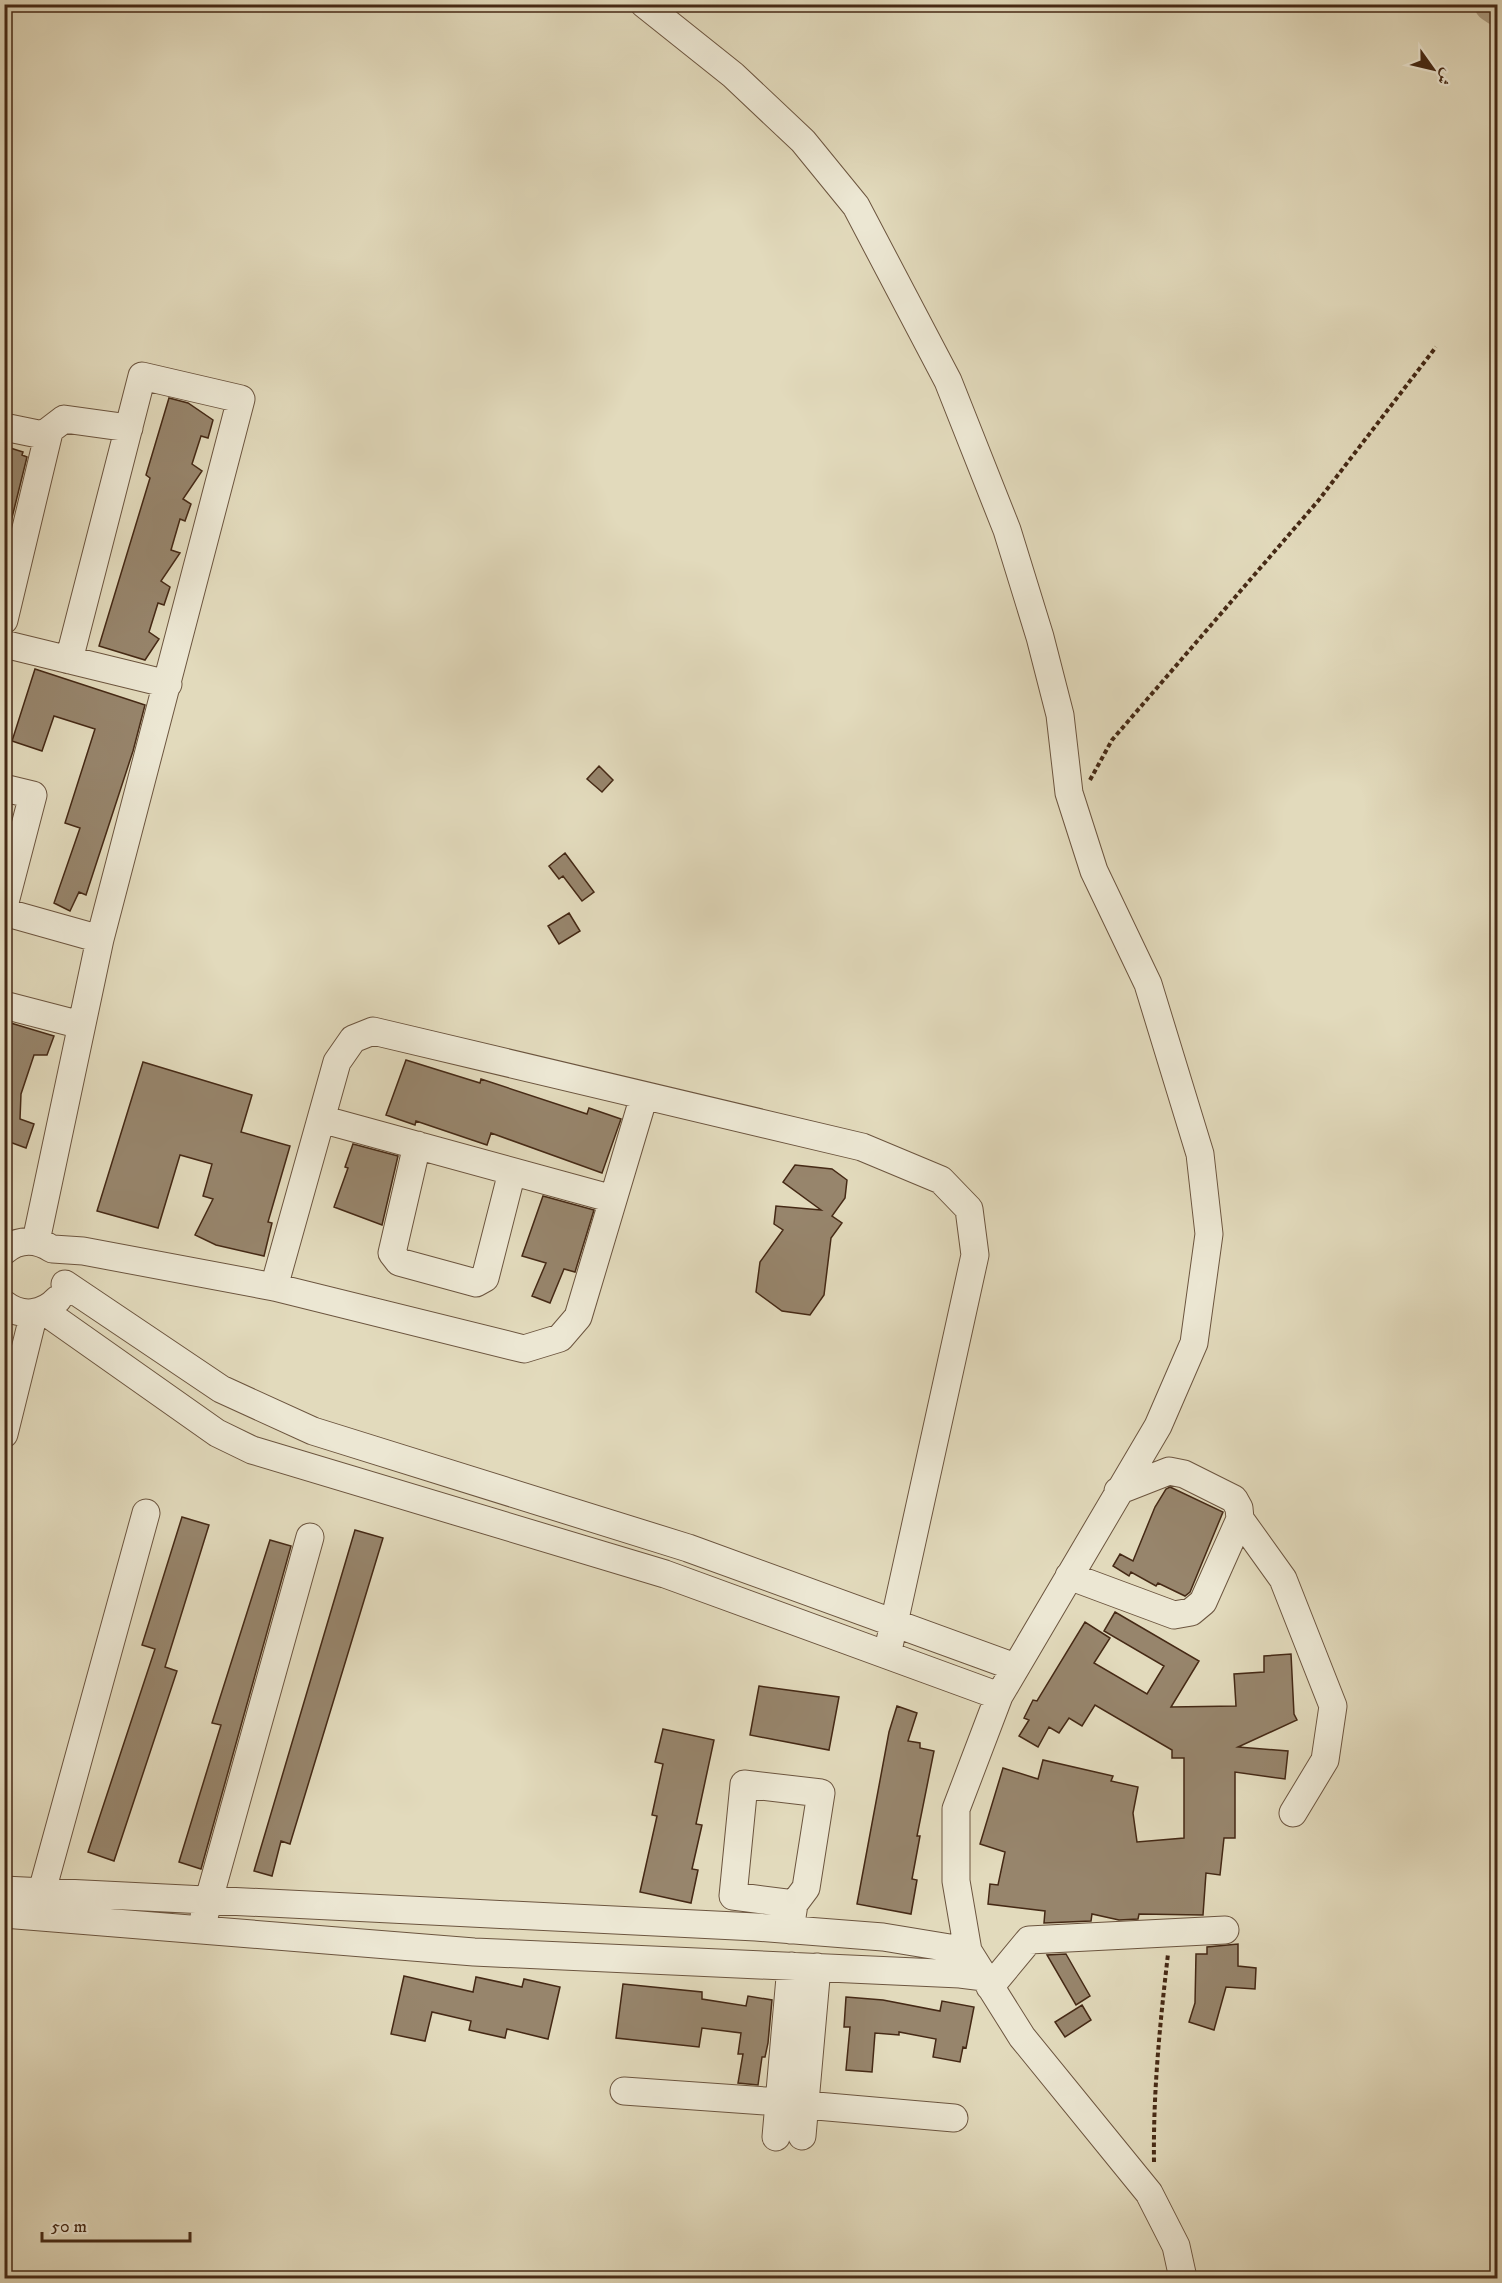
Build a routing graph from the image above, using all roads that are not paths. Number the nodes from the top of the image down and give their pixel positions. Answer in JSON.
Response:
{"nodes":[{"id":1,"x":644,"y":4,"type":"edge"},
{"id":2,"x":4,"y":427,"type":"edge"},
{"id":3,"x":129,"y":428,"type":"junction"},
{"id":4,"x":49,"y":432,"type":"junction"},
{"id":5,"x":6,"y":644,"type":"edge"},
{"id":6,"x":69,"y":660,"type":"junction"},
{"id":7,"x":168,"y":684,"type":"junction"},
{"id":8,"x":4,"y":788,"type":"edge"},
{"id":9,"x":4,"y":906,"type":"edge"},
{"id":10,"x":4,"y":912,"type":"edge"},
{"id":11,"x":100,"y":939,"type":"junction"},
{"id":12,"x":4,"y":1005,"type":"edge"},
{"id":13,"x":81,"y":1025,"type":"junction"},
{"id":14,"x":644,"y":1096,"type":"junction"},
{"id":15,"x":321,"y":1119,"type":"junction"},
{"id":16,"x":417,"y":1145,"type":"junction"},
{"id":17,"x":512,"y":1172,"type":"junction"},
{"id":18,"x":613,"y":1199,"type":"junction"},
{"id":19,"x":24,"y":1243,"type":"edge"},
{"id":20,"x":65,"y":1284,"type":"junction"},
{"id":21,"x":274,"y":1287,"type":"junction"},
{"id":22,"x":5,"y":1309,"type":"edge"},
{"id":23,"x":39,"y":1312,"type":"junction"},
{"id":24,"x":4,"y":1434,"type":"edge"},
{"id":25,"x":1118,"y":1491,"type":"junction"},
{"id":26,"x":146,"y":1513,"type":"dead end"},
{"id":27,"x":1240,"y":1520,"type":"junction"},
{"id":28,"x":310,"y":1537,"type":"dead end"},
{"id":29,"x":1069,"y":1576,"type":"junction"},
{"id":30,"x":893,"y":1623,"type":"junction"},
{"id":31,"x":887,"y":1655,"type":"junction"},
{"id":32,"x":1015,"y":1668,"type":"junction"},
{"id":33,"x":999,"y":1696,"type":"junction"},
{"id":34,"x":1293,"y":1813,"type":"dead end"},
{"id":35,"x":4,"y":1890,"type":"edge"},
{"id":36,"x":42,"y":1892,"type":"junction"},
{"id":37,"x":209,"y":1900,"type":"junction"},
{"id":38,"x":758,"y":1900,"type":"junction"},
{"id":39,"x":4,"y":1914,"type":"edge"},
{"id":40,"x":792,"y":1917,"type":"junction"},
{"id":41,"x":756,"y":1928,"type":"junction"},
{"id":42,"x":200,"y":1929,"type":"junction"},
{"id":43,"x":1225,"y":1930,"type":"dead end"},
{"id":44,"x":968,"y":1951,"type":"junction"},
{"id":45,"x":804,"y":1967,"type":"junction"},
{"id":46,"x":987,"y":1982,"type":"junction"},
{"id":47,"x":624,"y":2091,"type":"dead end"},
{"id":48,"x":792,"y":2103,"type":"junction"},
{"id":49,"x":954,"y":2118,"type":"dead end"},
{"id":50,"x":789,"y":2136,"type":"dead end"},
{"id":51,"x":1183,"y":2278,"type":"edge"}],
"edges":[{"from":1,"to":25,"type":"street"},
{"from":2,"to":4,"type":"street"},
{"from":3,"to":4,"type":"street"},
{"from":3,"to":6,"type":"street"},
{"from":3,"to":7,"type":"street"},
{"from":4,"to":5,"type":"street"},
{"from":5,"to":6,"type":"street"},
{"from":6,"to":7,"type":"street"},
{"from":7,"to":11,"type":"street"},
{"from":8,"to":9,"type":"street"},
{"from":10,"to":11,"type":"street"},
{"from":11,"to":13,"type":"street"},
{"from":12,"to":13,"type":"street"},
{"from":13,"to":19,"type":"street"},
{"from":14,"to":15,"type":"street"},
{"from":14,"to":18,"type":"street"},
{"from":14,"to":30,"type":"street"},
{"from":15,"to":16,"type":"street"},
{"from":15,"to":21,"type":"street"},
{"from":16,"to":17,"type":"street"},
{"from":16,"to":17,"type":"street"},
{"from":17,"to":18,"type":"street"},
{"from":18,"to":21,"type":"street"},
{"from":19,"to":20,"type":"street"},
{"from":19,"to":21,"type":"street"},
{"from":20,"to":23,"type":"street"},
{"from":20,"to":30,"type":"street"},
{"from":22,"to":23,"type":"street"},
{"from":23,"to":24,"type":"street"},
{"from":23,"to":31,"type":"street"},
{"from":25,"to":27,"type":"street"},
{"from":25,"to":29,"type":"street"},
{"from":26,"to":36,"type":"street"},
{"from":27,"to":29,"type":"street"},
{"from":27,"to":34,"type":"street"},
{"from":28,"to":37,"type":"street"},
{"from":29,"to":32,"type":"street"},
{"from":30,"to":31,"type":"street"},
{"from":30,"to":32,"type":"street"},
{"from":31,"to":33,"type":"street"},
{"from":32,"to":33,"type":"street"},
{"from":33,"to":44,"type":"street"},
{"from":35,"to":36,"type":"street"},
{"from":36,"to":37,"type":"street"},
{"from":37,"to":41,"type":"street"},
{"from":37,"to":42,"type":"street"},
{"from":38,"to":40,"type":"street"},
{"from":38,"to":40,"type":"street"},
{"from":38,"to":41,"type":"street"},
{"from":39,"to":42,"type":"street"},
{"from":40,"to":41,"type":"street"},
{"from":40,"to":44,"type":"street"},
{"from":42,"to":45,"type":"street"},
{"from":43,"to":46,"type":"street"},
{"from":44,"to":46,"type":"street"},
{"from":45,"to":46,"type":"street"},
{"from":45,"to":48,"type":"street"},
{"from":46,"to":51,"type":"street"},
{"from":47,"to":48,"type":"street"},
{"from":48,"to":49,"type":"street"},
{"from":48,"to":50,"type":"street"}]}
